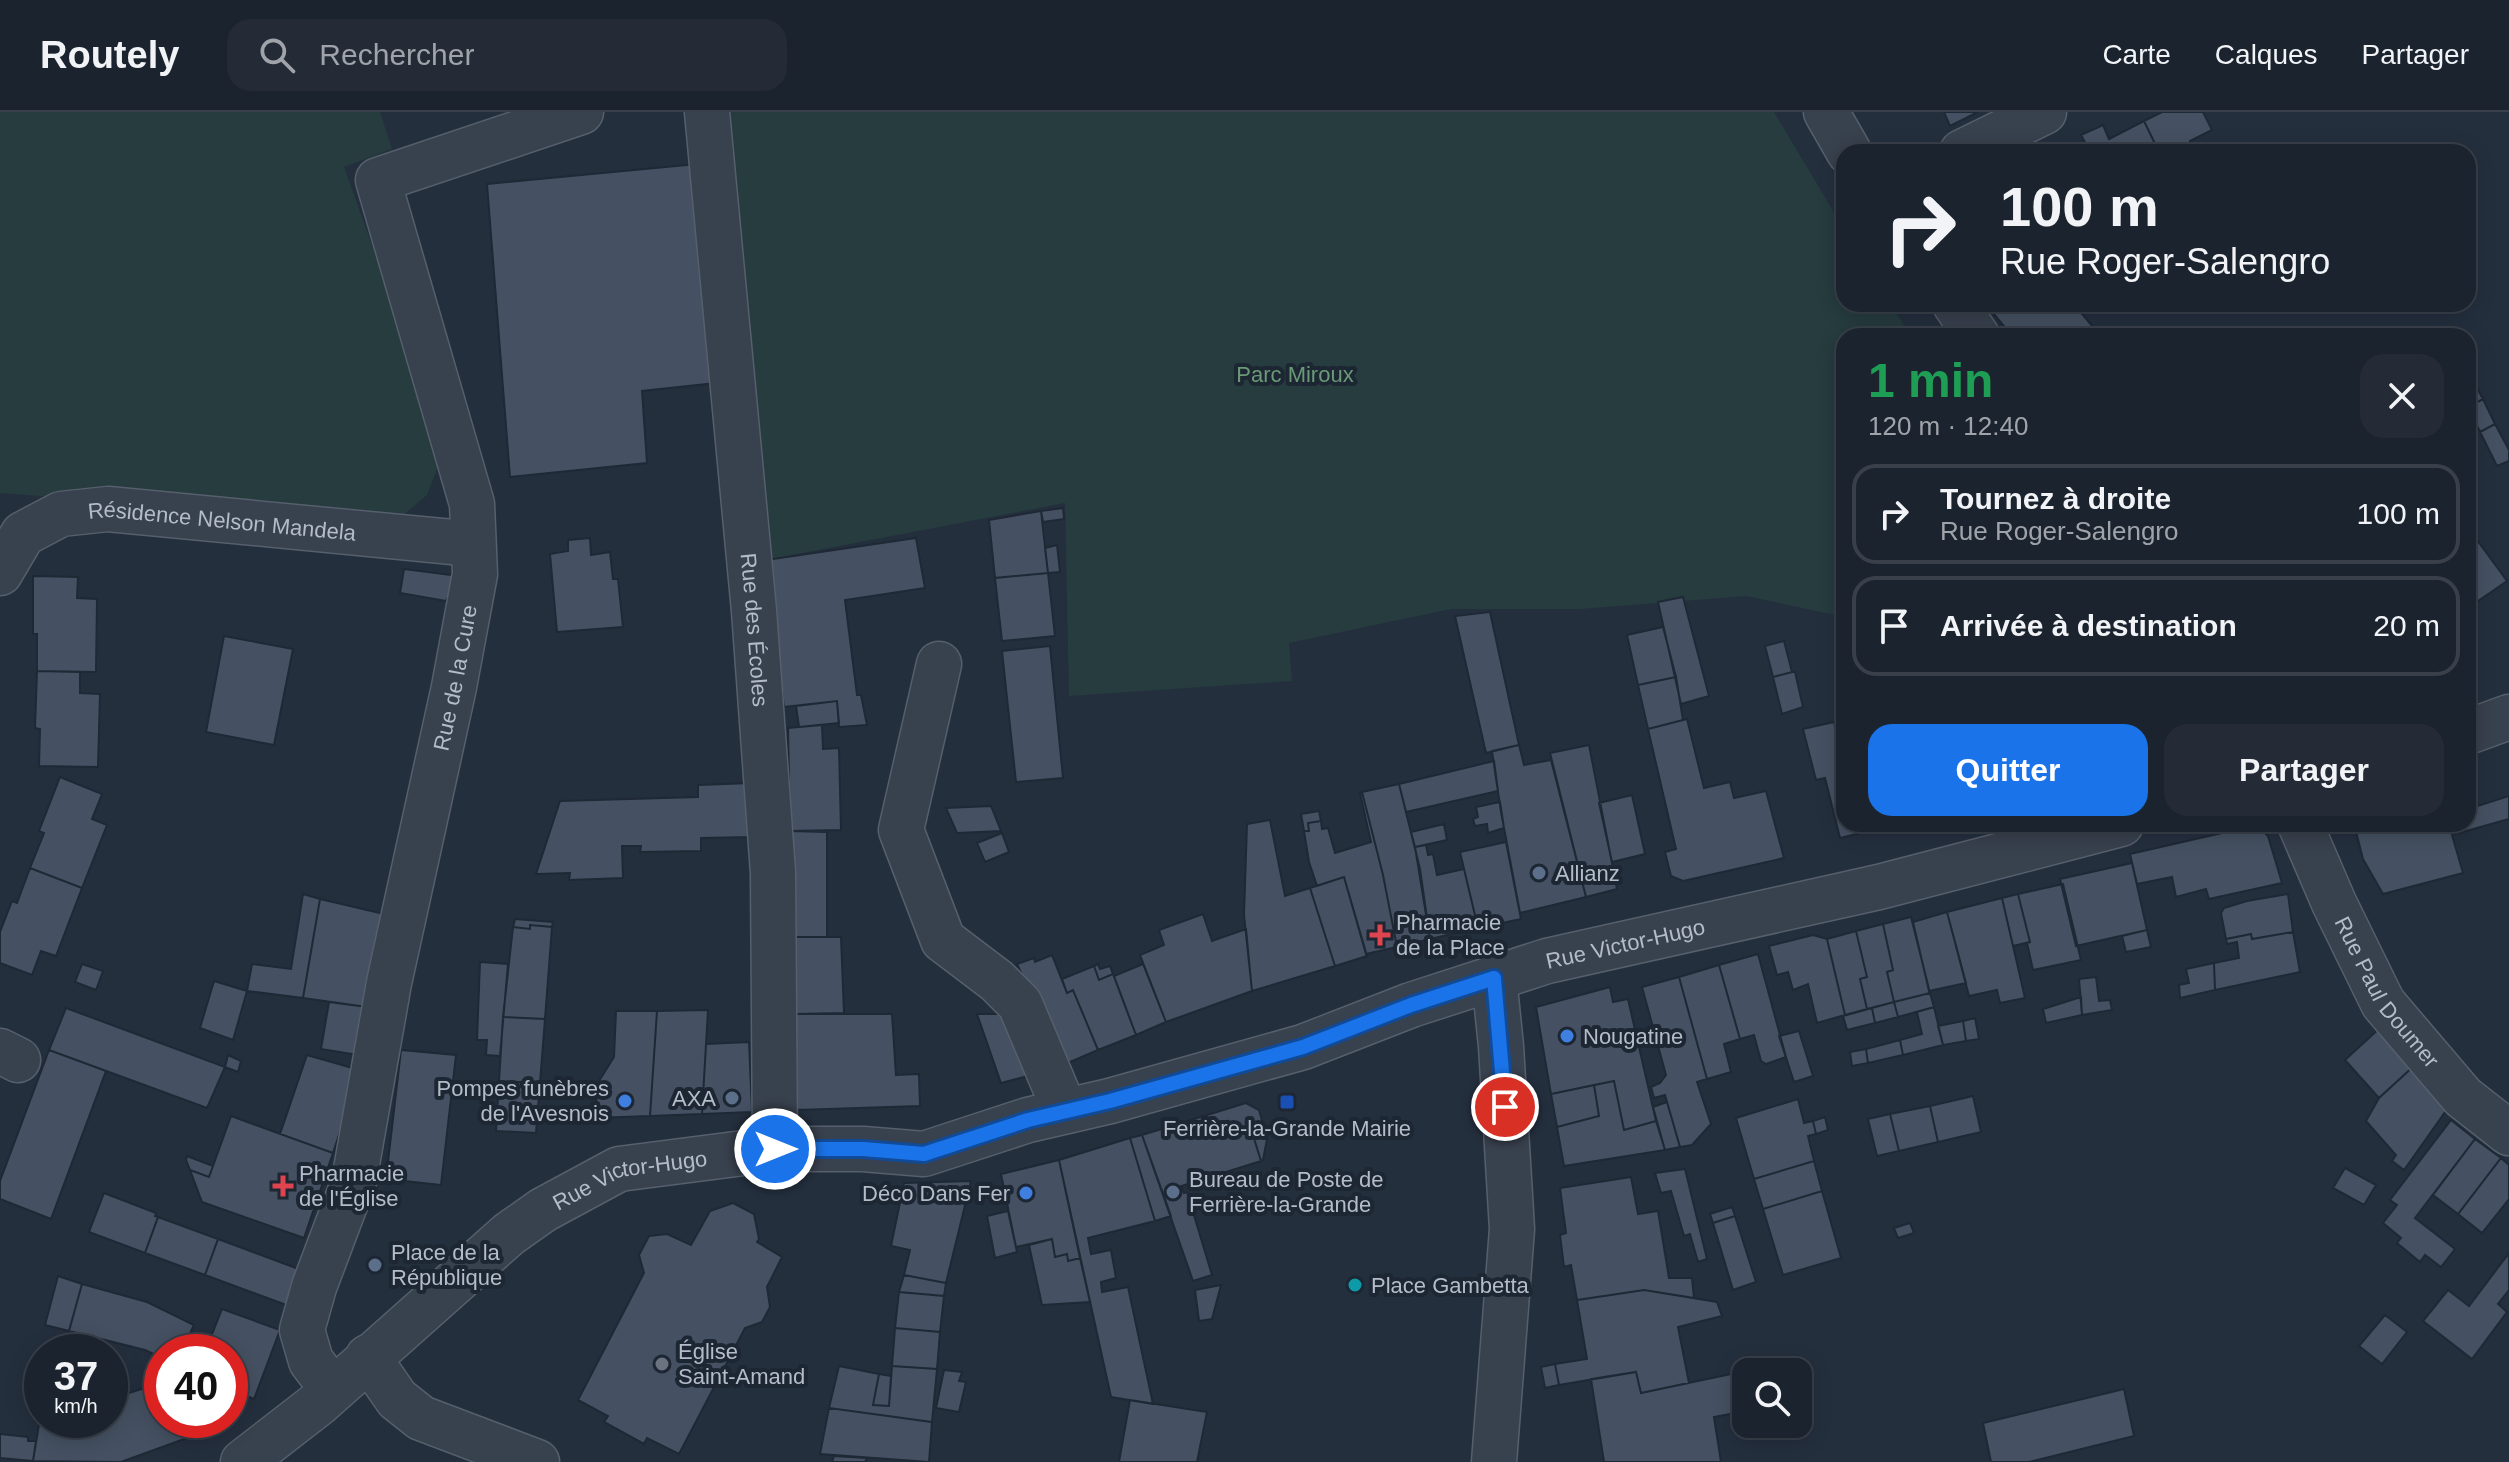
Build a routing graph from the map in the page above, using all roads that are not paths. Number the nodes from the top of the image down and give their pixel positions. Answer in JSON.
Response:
{"nodes":[{"id":1,"x":581,"y":112,"type":"edge"},
{"id":2,"x":707,"y":112,"type":"edge"},
{"id":3,"x":1826,"y":112,"type":"edge"},
{"id":4,"x":2044,"y":112,"type":"edge"},
{"id":5,"x":1844,"y":144,"type":"edge"},
{"id":6,"x":1978,"y":144,"type":"edge"},
{"id":7,"x":473,"y":544,"type":"junction"},
{"id":8,"x":0,"y":573,"type":"edge"},
{"id":9,"x":939,"y":664,"type":"dead end"},
{"id":10,"x":2509,"y":717,"type":"edge"},
{"id":11,"x":2476,"y":729,"type":"edge"},
{"id":12,"x":2090,"y":832,"type":"edge"},
{"id":13,"x":2303,"y":832,"type":"edge"},
{"id":14,"x":1494,"y":978,"type":"junction"},
{"id":15,"x":1065,"y":1111,"type":"junction"},
{"id":16,"x":2509,"y":1133,"type":"edge"},
{"id":17,"x":775,"y":1149,"type":"junction"},
{"id":18,"x":368,"y":1357,"type":"junction"},
{"id":19,"x":333,"y":1390,"type":"junction"},
{"id":20,"x":243,"y":1462,"type":"edge"},
{"id":21,"x":537,"y":1462,"type":"edge"},
{"id":22,"x":1494,"y":1462,"type":"edge"}],
"edges":[{"from":1,"to":7,"type":"street","name":"Rue de la Cure"},
{"from":2,"to":17,"type":"street","name":"Rue des Écoles"},
{"from":3,"to":5,"type":"street"},
{"from":4,"to":6,"type":"street"},
{"from":7,"to":8,"type":"street","name":"Résidence Nelson Mandela"},
{"from":7,"to":19,"type":"street","name":"Rue de la Cure"},
{"from":9,"to":15,"type":"street"},
{"from":10,"to":11,"type":"street"},
{"from":12,"to":14,"type":"street","name":"Rue Victor-Hugo"},
{"from":13,"to":16,"type":"street","name":"Rue Paul Doumer"},
{"from":14,"to":15,"type":"street","name":"Rue Victor-Hugo"},
{"from":14,"to":22,"type":"street"},
{"from":15,"to":17,"type":"street","name":"Rue Victor-Hugo"},
{"from":17,"to":18,"type":"street","name":"Rue Victor-Hugo"},
{"from":18,"to":19,"type":"street","name":"Rue Victor-Hugo"},
{"from":18,"to":21,"type":"street"},
{"from":19,"to":20,"type":"street","name":"Rue Victor-Hugo"}]}
